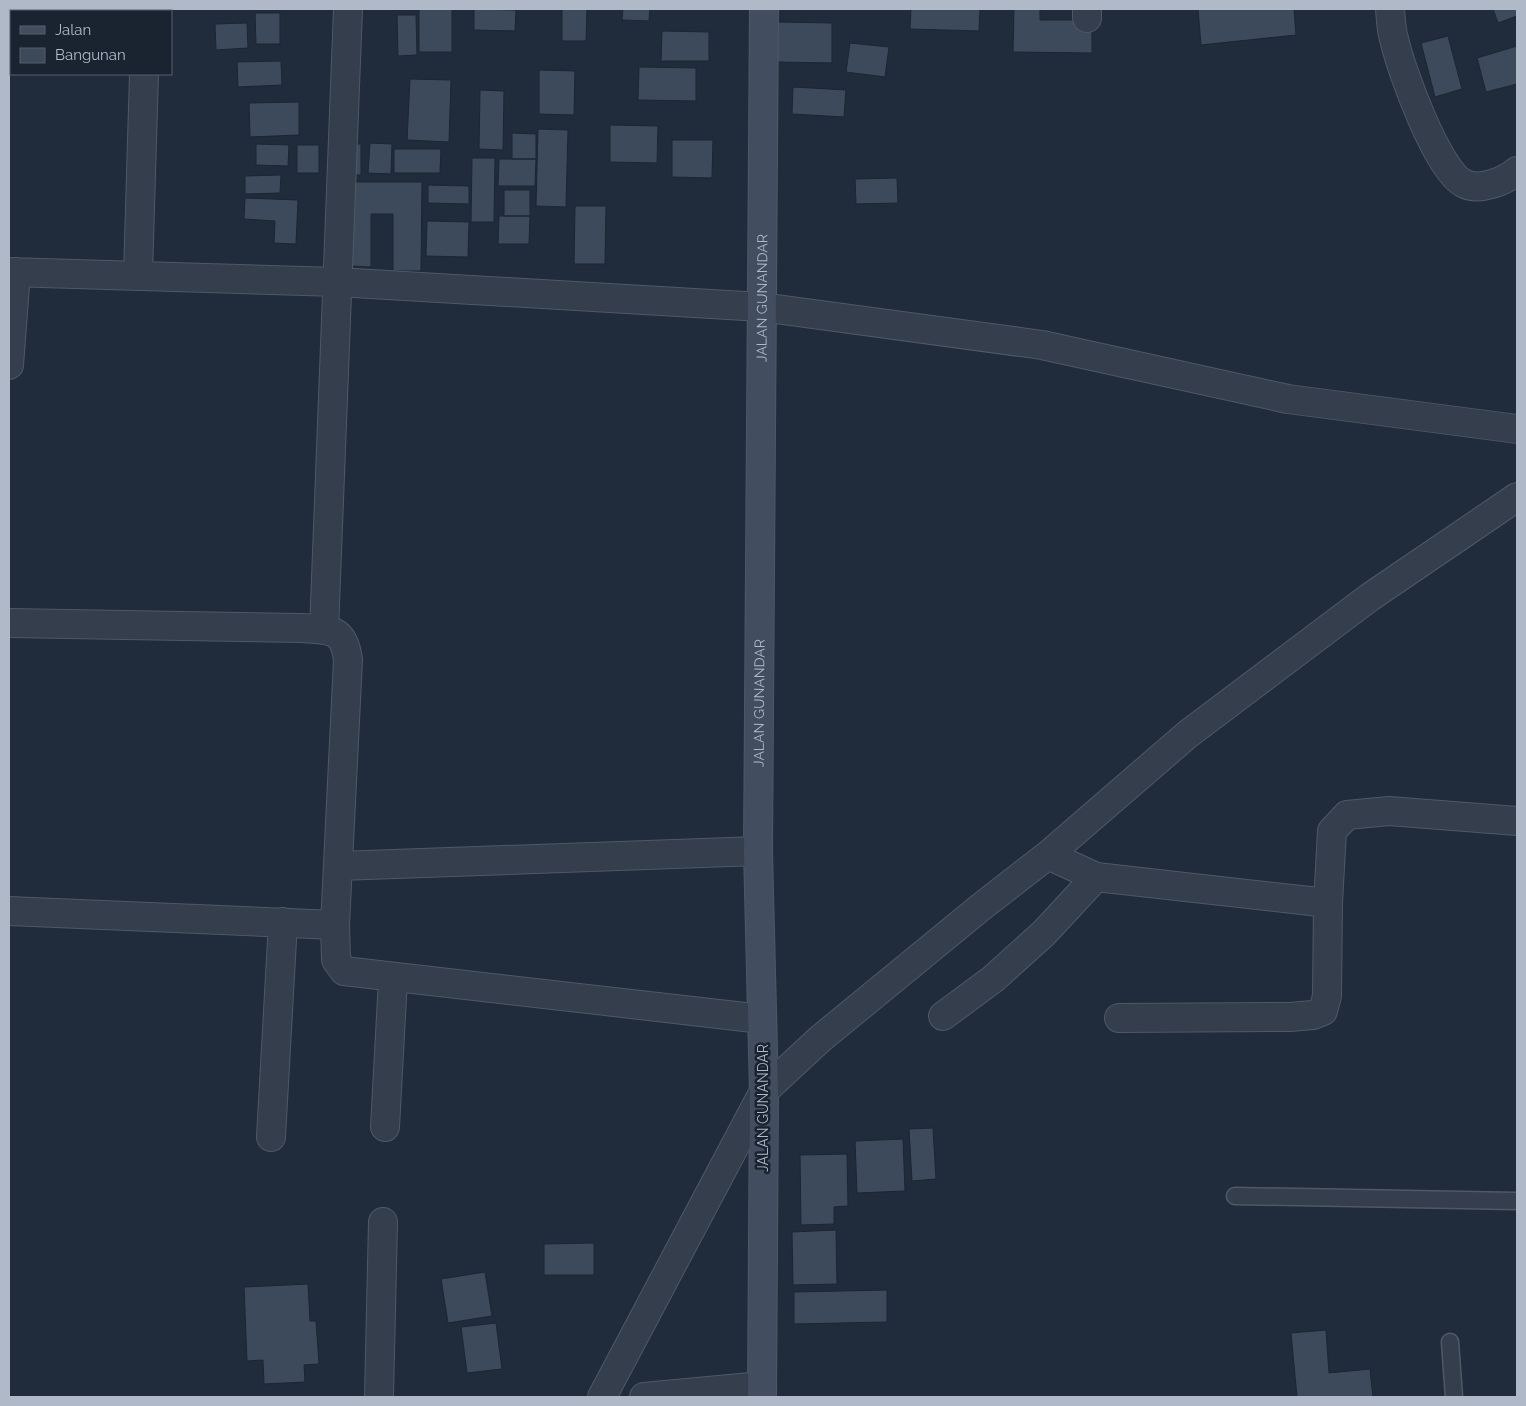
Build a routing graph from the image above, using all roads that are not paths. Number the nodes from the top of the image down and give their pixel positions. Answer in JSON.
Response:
{"nodes":[{"id":1,"x":348,"y":9,"type":"edge"},
{"id":2,"x":764,"y":9,"type":"edge"},
{"id":3,"x":1390,"y":9,"type":"edge"},
{"id":4,"x":144,"y":75,"type":"edge"},
{"id":5,"x":1517,"y":171,"type":"edge"},
{"id":6,"x":12,"y":272,"type":"edge"},
{"id":7,"x":138,"y":275,"type":"junction"},
{"id":8,"x":337,"y":282,"type":"junction"},
{"id":9,"x":762,"y":307,"type":"junction"},
{"id":10,"x":9,"y":365,"type":"edge"},
{"id":11,"x":1517,"y":429,"type":"edge"},
{"id":12,"x":1517,"y":497,"type":"edge"},
{"id":13,"x":9,"y":623,"type":"edge"},
{"id":14,"x":324,"y":630,"type":"junction"},
{"id":15,"x":1517,"y":821,"type":"edge"},
{"id":16,"x":758,"y":851,"type":"junction"},
{"id":17,"x":1048,"y":856,"type":"junction"},
{"id":18,"x":339,"y":866,"type":"junction"},
{"id":19,"x":1096,"y":877,"type":"junction"},
{"id":20,"x":1328,"y":903,"type":"junction"},
{"id":21,"x":9,"y":911,"type":"edge"},
{"id":22,"x":283,"y":922,"type":"junction"},
{"id":23,"x":335,"y":925,"type":"junction"},
{"id":24,"x":393,"y":979,"type":"junction"},
{"id":25,"x":943,"y":1016,"type":"dead end"},
{"id":26,"x":1119,"y":1018,"type":"dead end"},
{"id":27,"x":762,"y":1019,"type":"junction"},
{"id":28,"x":764,"y":1091,"type":"junction"},
{"id":29,"x":385,"y":1127,"type":"dead end"},
{"id":30,"x":271,"y":1138,"type":"dead end"},
{"id":31,"x":1235,"y":1196,"type":"dead end"},
{"id":32,"x":1517,"y":1201,"type":"edge"},
{"id":33,"x":383,"y":1222,"type":"dead end"},
{"id":34,"x":1450,"y":1342,"type":"dead end"},
{"id":35,"x":762,"y":1392,"type":"edge"},
{"id":36,"x":378,"y":1397,"type":"edge"},
{"id":37,"x":602,"y":1397,"type":"edge"},
{"id":38,"x":644,"y":1397,"type":"edge"},
{"id":39,"x":1454,"y":1397,"type":"edge"}],
"edges":[{"from":1,"to":8,"type":"street"},
{"from":2,"to":9,"type":"main road","name":"JALAN GUNANDAR"},
{"from":3,"to":5,"type":"street"},
{"from":4,"to":7,"type":"street"},
{"from":6,"to":7,"type":"street"},
{"from":6,"to":10,"type":"street"},
{"from":7,"to":8,"type":"street"},
{"from":8,"to":9,"type":"street"},
{"from":8,"to":14,"type":"street"},
{"from":9,"to":11,"type":"street"},
{"from":9,"to":16,"type":"main road","name":"JALAN GUNANDAR"},
{"from":12,"to":17,"type":"street"},
{"from":13,"to":14,"type":"street"},
{"from":14,"to":18,"type":"street"},
{"from":15,"to":20,"type":"street"},
{"from":16,"to":18,"type":"street"},
{"from":16,"to":27,"type":"main road","name":"JALAN GUNANDAR"},
{"from":17,"to":19,"type":"street"},
{"from":17,"to":28,"type":"street"},
{"from":18,"to":23,"type":"street"},
{"from":19,"to":20,"type":"street"},
{"from":19,"to":25,"type":"street"},
{"from":20,"to":26,"type":"street"},
{"from":21,"to":22,"type":"street"},
{"from":22,"to":23,"type":"street"},
{"from":22,"to":30,"type":"street"},
{"from":23,"to":24,"type":"street"},
{"from":24,"to":27,"type":"street"},
{"from":24,"to":29,"type":"street"},
{"from":27,"to":28,"type":"main road","name":"JALAN GUNANDAR"},
{"from":28,"to":35,"type":"main road","name":"JALAN GUNANDAR"},
{"from":28,"to":37,"type":"street"},
{"from":31,"to":32,"type":"lane"},
{"from":33,"to":36,"type":"street"},
{"from":34,"to":39,"type":"lane"},
{"from":35,"to":38,"type":"street"}]}
